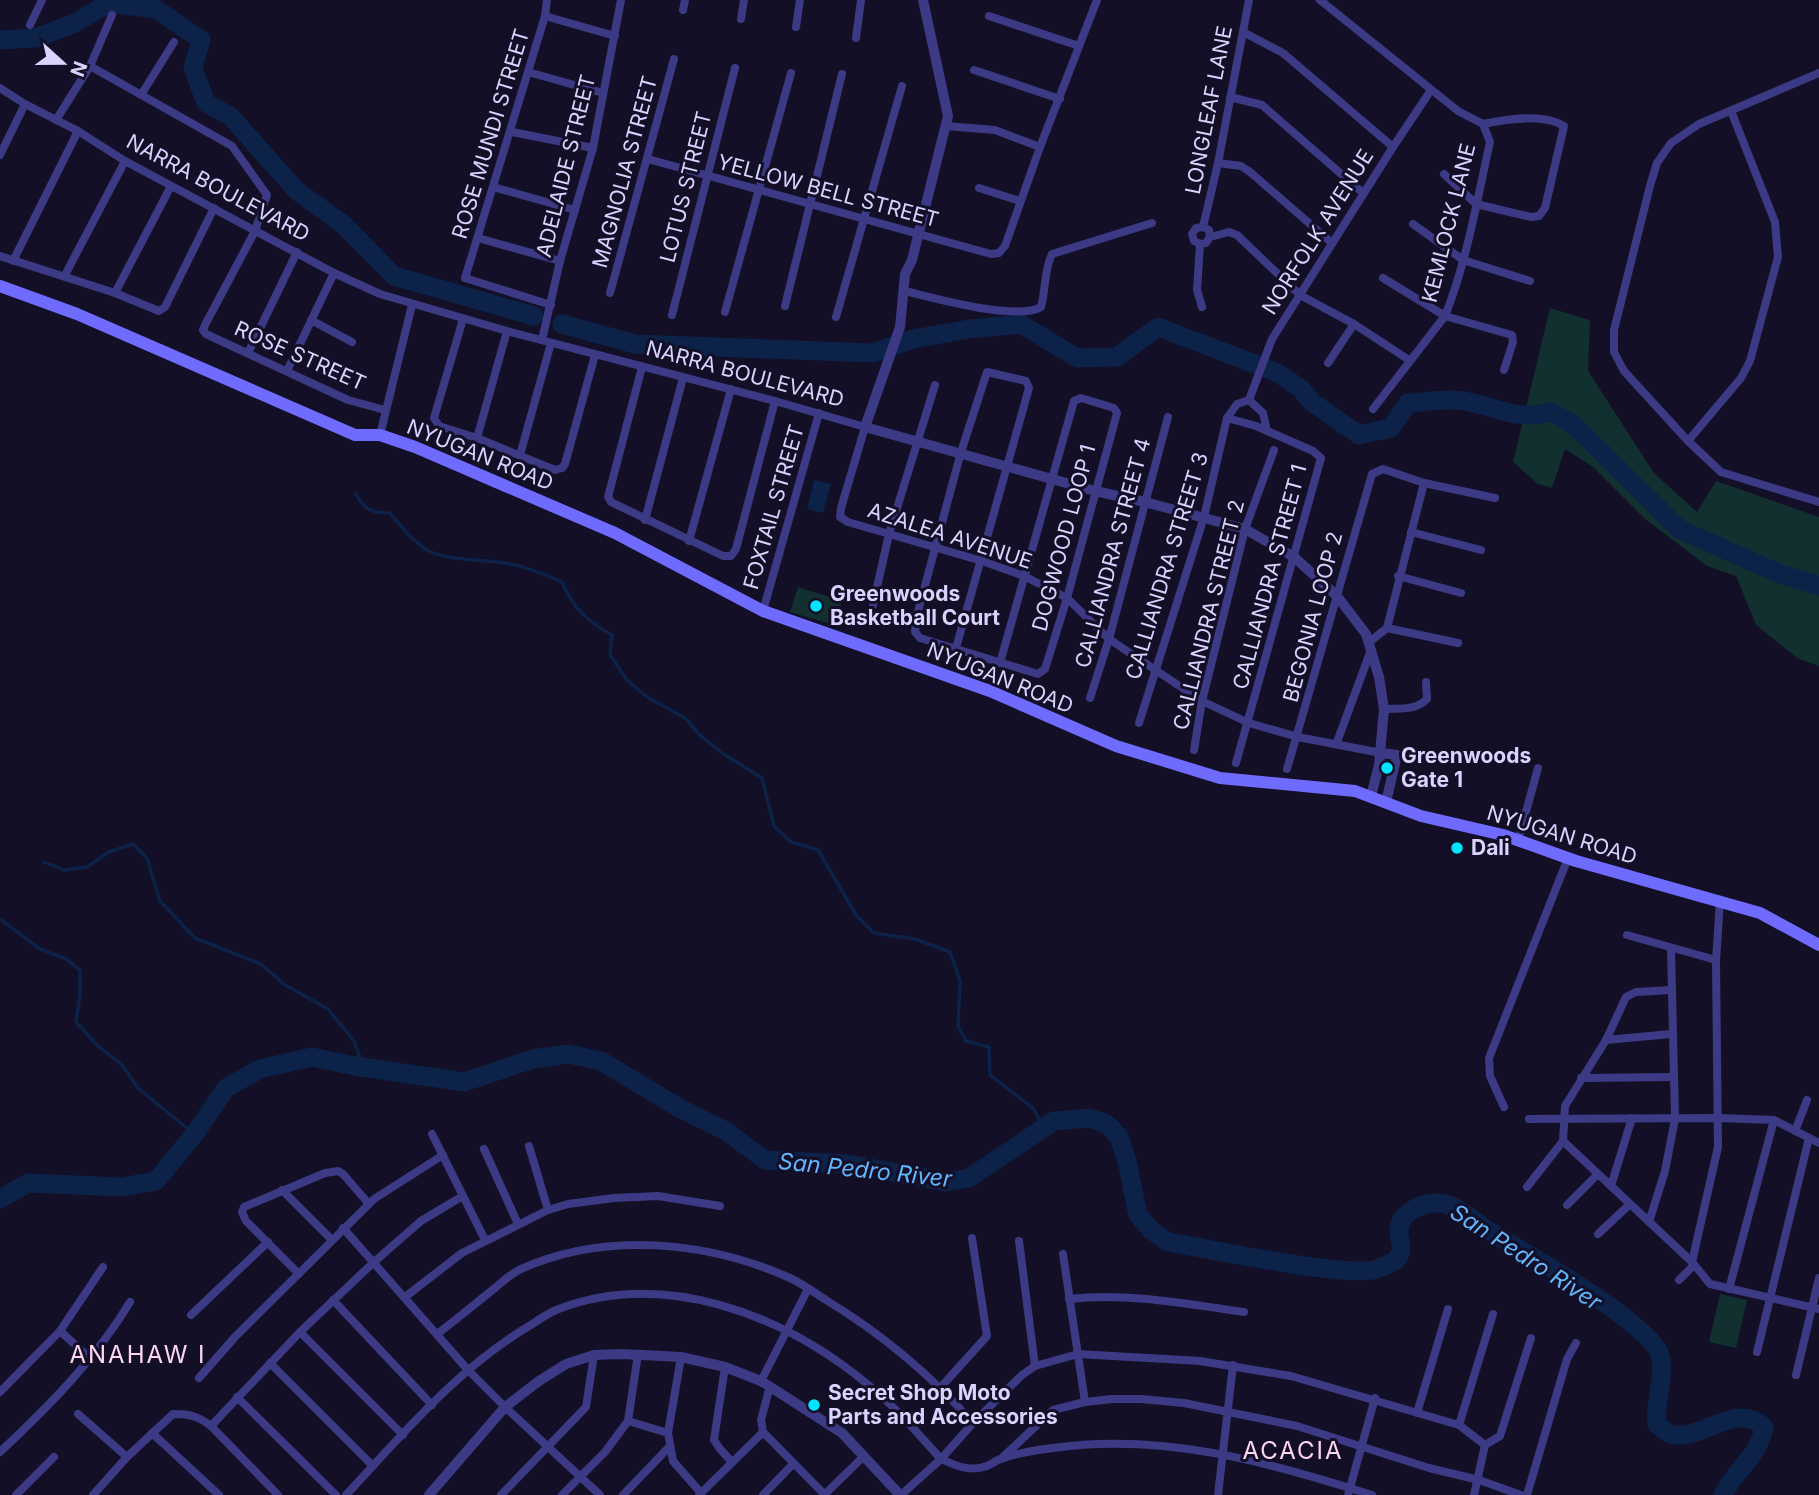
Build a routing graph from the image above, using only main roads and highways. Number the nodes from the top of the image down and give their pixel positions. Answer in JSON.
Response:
{"nodes":[{"id":1,"x":0,"y":286,"type":"edge"},
{"id":2,"x":1819,"y":945,"type":"edge"}],
"edges":[{"from":1,"to":2,"type":"main road","name":"NYUGAN ROAD"}]}
